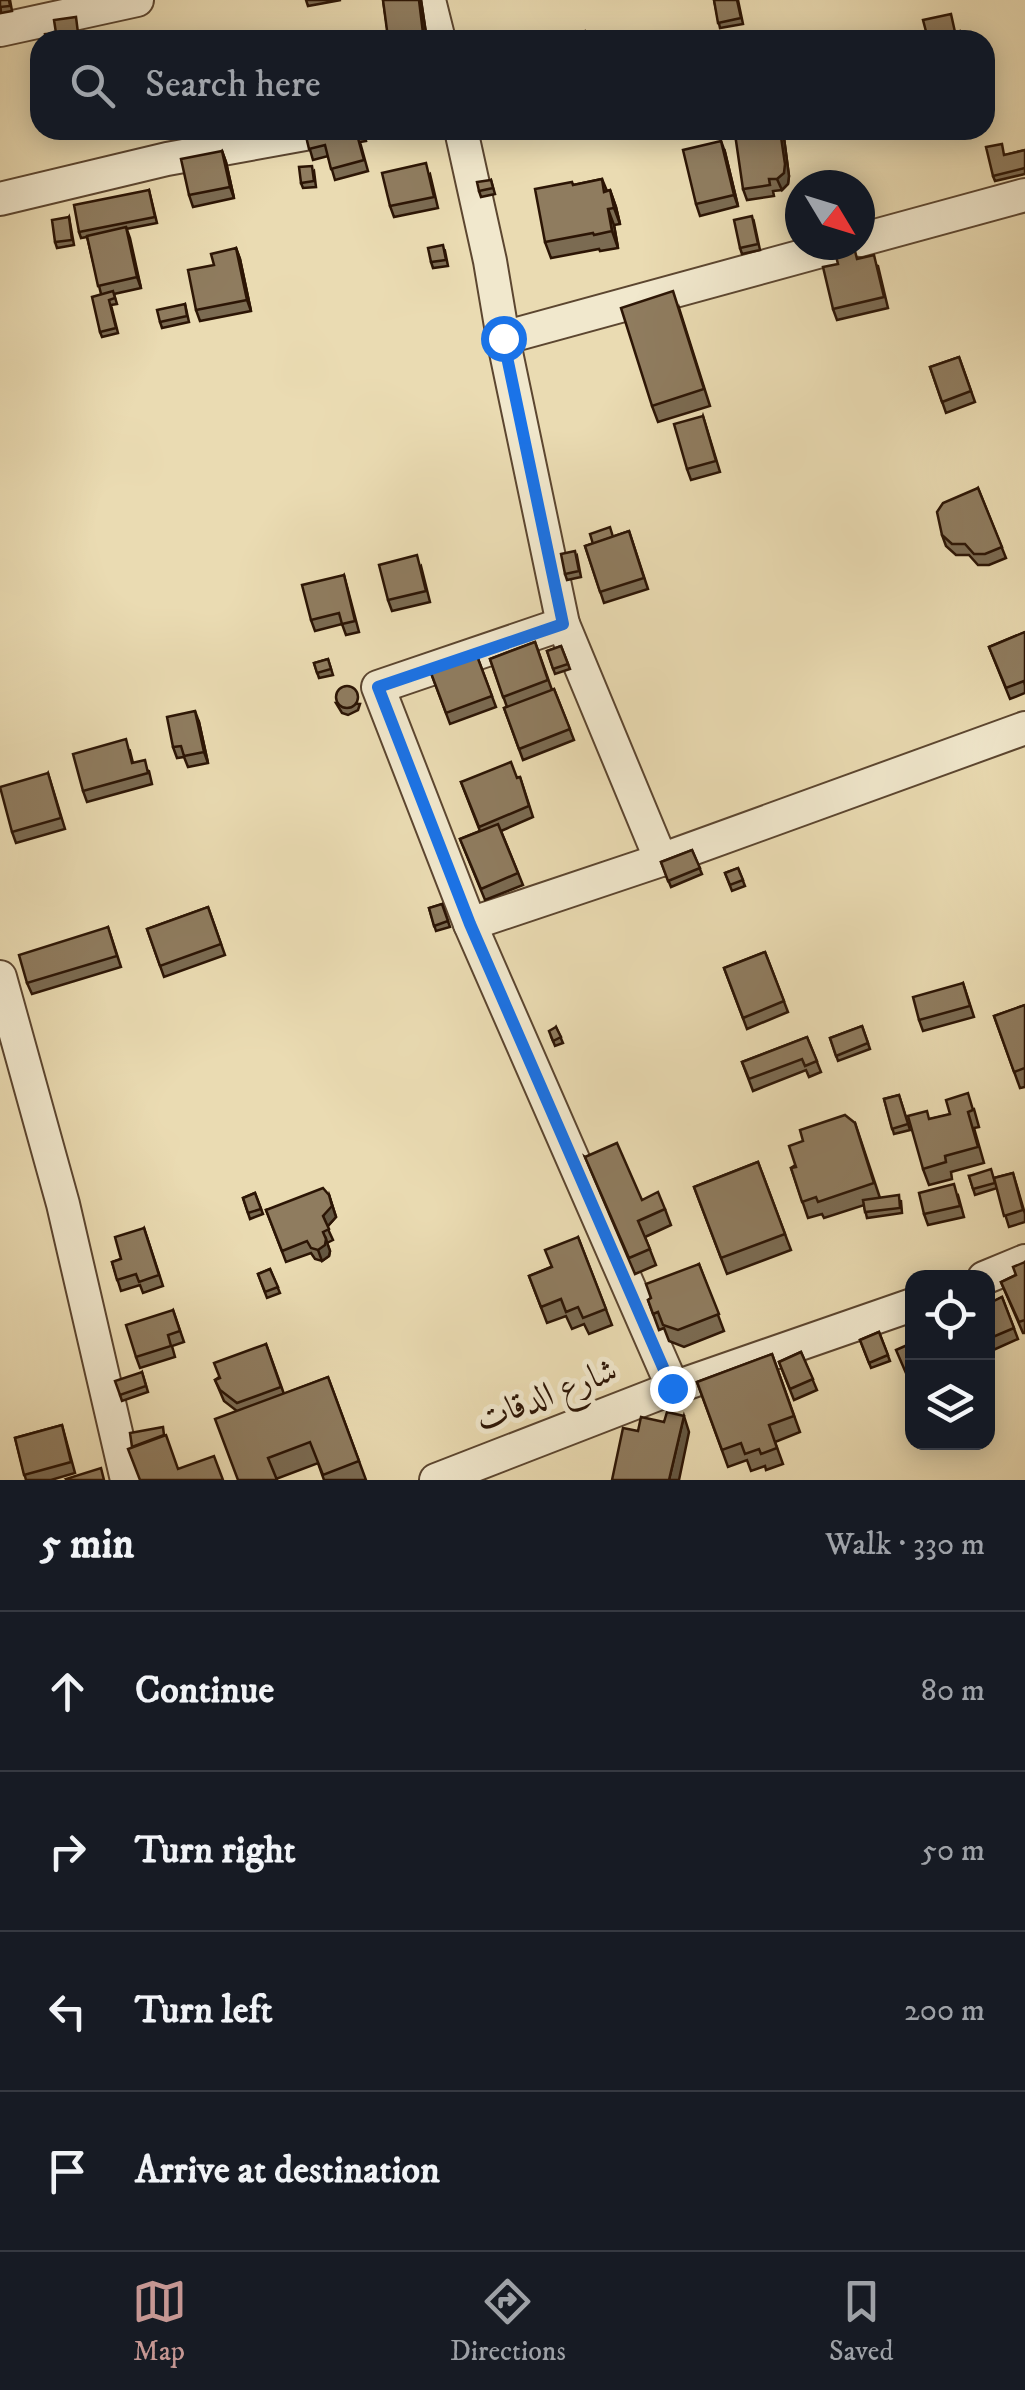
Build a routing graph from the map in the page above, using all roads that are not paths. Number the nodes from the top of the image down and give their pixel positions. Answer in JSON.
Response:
{"nodes":[{"id":1,"x":136,"y":0,"type":"edge"},
{"id":2,"x":430,"y":0,"type":"edge"},
{"id":3,"x":0,"y":30,"type":"edge"},
{"id":4,"x":437,"y":30,"type":"edge"},
{"id":5,"x":274,"y":140,"type":"edge"},
{"id":6,"x":463,"y":140,"type":"edge"},
{"id":7,"x":1025,"y":195,"type":"edge"},
{"id":8,"x":0,"y":199,"type":"edge"},
{"id":9,"x":875,"y":236,"type":"edge"},
{"id":10,"x":788,"y":260,"type":"edge"},
{"id":11,"x":503,"y":338,"type":"junction"},
{"id":12,"x":563,"y":624,"type":"junction"},
{"id":13,"x":1025,"y":728,"type":"edge"},
{"id":14,"x":661,"y":860,"type":"junction"},
{"id":15,"x":470,"y":924,"type":"junction"},
{"id":16,"x":0,"y":978,"type":"edge"},
{"id":17,"x":1025,"y":1262,"type":"edge"},
{"id":18,"x":995,"y":1274,"type":"edge"},
{"id":19,"x":905,"y":1307,"type":"edge"},
{"id":20,"x":672,"y":1388,"type":"junction"},
{"id":21,"x":127,"y":1480,"type":"edge"},
{"id":22,"x":436,"y":1480,"type":"edge"}],
"edges":[{"from":1,"to":3,"type":"street"},
{"from":2,"to":4,"type":"street"},
{"from":5,"to":8,"type":"street"},
{"from":6,"to":11,"type":"street"},
{"from":7,"to":9,"type":"street"},
{"from":10,"to":11,"type":"street"},
{"from":11,"to":12,"type":"street"},
{"from":12,"to":14,"type":"street"},
{"from":12,"to":15,"type":"street"},
{"from":13,"to":14,"type":"street"},
{"from":14,"to":15,"type":"street"},
{"from":15,"to":20,"type":"street"},
{"from":16,"to":21,"type":"street"},
{"from":17,"to":18,"type":"street"},
{"from":19,"to":20,"type":"street","name":"شارع الدقات"},
{"from":20,"to":22,"type":"street","name":"شارع الدقات"}]}
